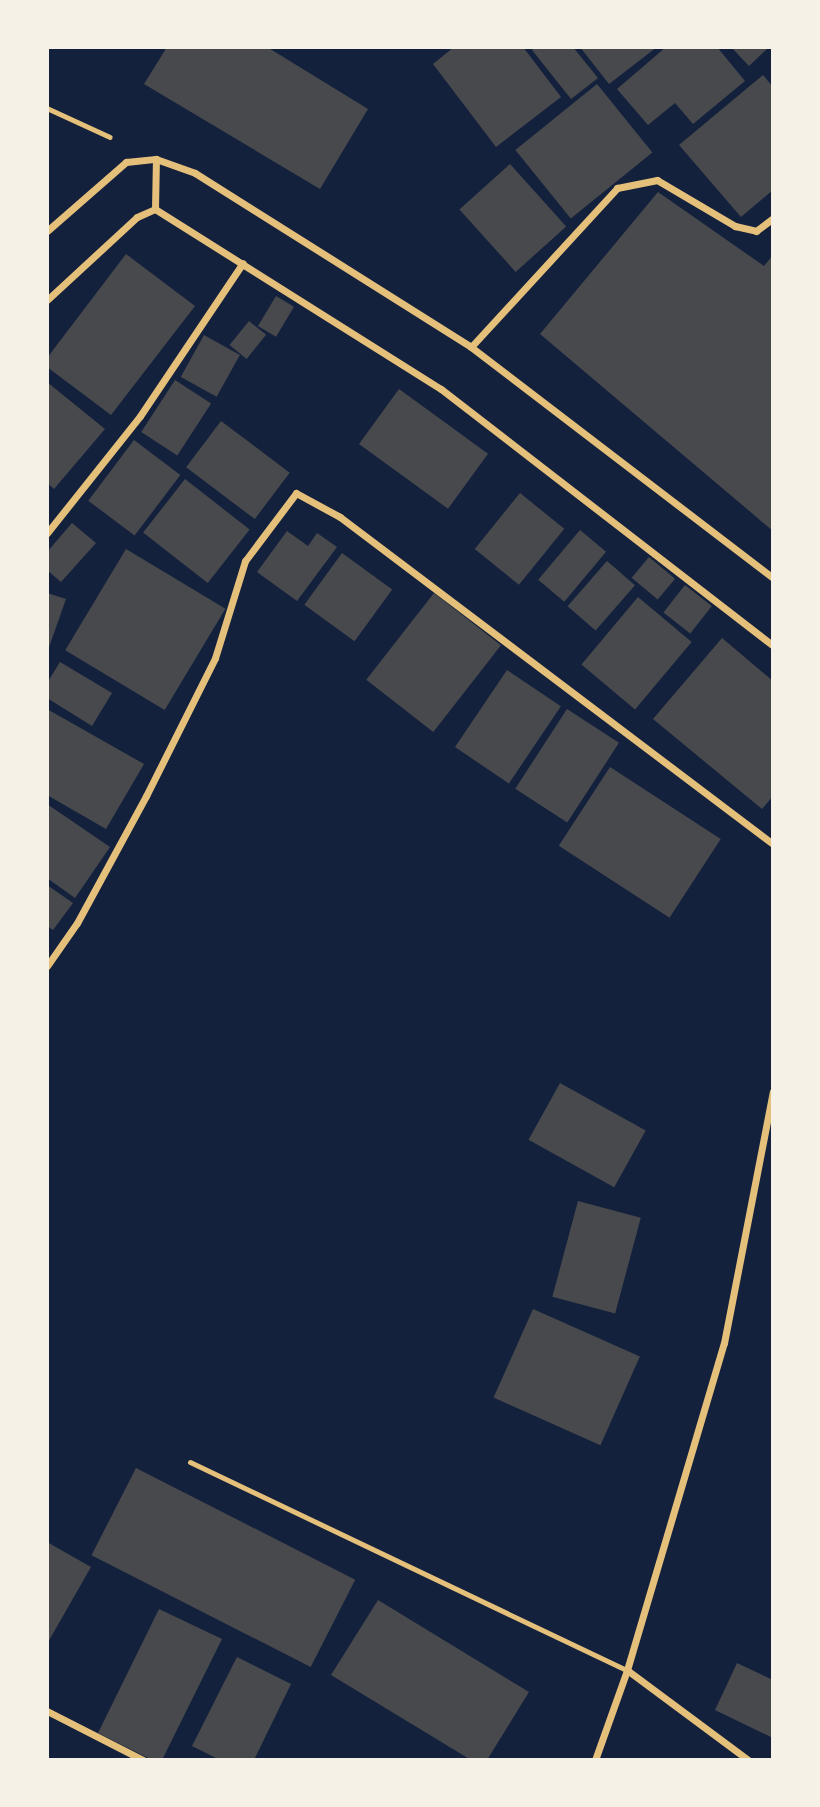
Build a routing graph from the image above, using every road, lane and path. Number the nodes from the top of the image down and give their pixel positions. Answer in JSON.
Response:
{"nodes":[{"id":1,"x":47,"y":107,"type":"edge"},
{"id":2,"x":156,"y":159,"type":"junction"},
{"id":3,"x":155,"y":209,"type":"junction"},
{"id":4,"x":773,"y":218,"type":"edge"},
{"id":5,"x":47,"y":232,"type":"edge"},
{"id":6,"x":243,"y":263,"type":"junction"},
{"id":7,"x":47,"y":300,"type":"edge"},
{"id":8,"x":471,"y":347,"type":"junction"},
{"id":9,"x":47,"y":533,"type":"edge"},
{"id":10,"x":773,"y":578,"type":"edge"},
{"id":11,"x":773,"y":646,"type":"edge"},
{"id":12,"x":773,"y":844,"type":"edge"},
{"id":13,"x":47,"y":966,"type":"edge"},
{"id":14,"x":773,"y":1092,"type":"edge"},
{"id":15,"x":191,"y":1462,"type":"dead end"},
{"id":16,"x":627,"y":1670,"type":"junction"},
{"id":17,"x":47,"y":1711,"type":"edge"},
{"id":18,"x":143,"y":1760,"type":"edge"},
{"id":19,"x":594,"y":1760,"type":"edge"},
{"id":20,"x":748,"y":1760,"type":"edge"}],
"edges":[{"from":1,"to":2,"type":"path"},
{"from":2,"to":3,"type":"street"},
{"from":2,"to":5,"type":"street"},
{"from":2,"to":8,"type":"street"},
{"from":3,"to":6,"type":"street"},
{"from":3,"to":7,"type":"street"},
{"from":4,"to":8,"type":"street"},
{"from":6,"to":9,"type":"street"},
{"from":6,"to":11,"type":"street"},
{"from":8,"to":10,"type":"street"},
{"from":12,"to":13,"type":"street"},
{"from":14,"to":16,"type":"street"},
{"from":15,"to":16,"type":"lane"},
{"from":16,"to":19,"type":"street"},
{"from":16,"to":20,"type":"street"},
{"from":17,"to":18,"type":"street"}]}
